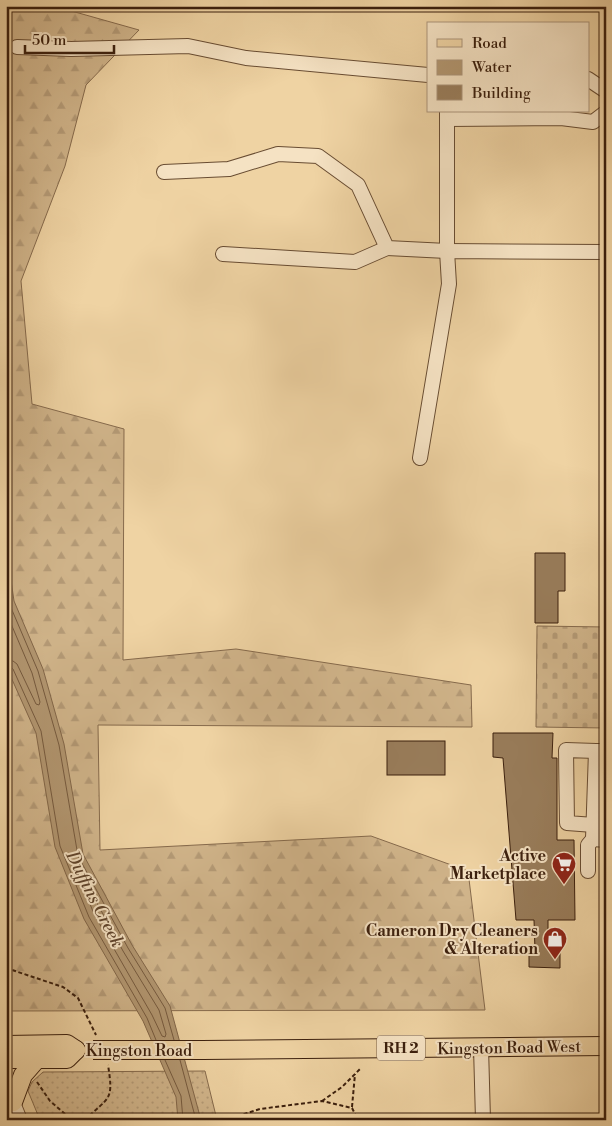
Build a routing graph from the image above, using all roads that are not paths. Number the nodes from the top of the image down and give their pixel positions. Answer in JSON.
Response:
{"nodes":[{"id":1,"x":17,"y":47,"type":"dead end"},
{"id":2,"x":427,"y":75,"type":"edge"},
{"id":3,"x":590,"y":80,"type":"edge"},
{"id":4,"x":606,"y":91,"type":"edge"},
{"id":5,"x":606,"y":112,"type":"edge"},
{"id":6,"x":447,"y":115,"type":"edge"},
{"id":7,"x":164,"y":172,"type":"dead end"},
{"id":8,"x":387,"y":248,"type":"junction"},
{"id":9,"x":447,"y":251,"type":"junction"},
{"id":10,"x":606,"y":252,"type":"edge"},
{"id":11,"x":223,"y":254,"type":"dead end"},
{"id":12,"x":420,"y":458,"type":"dead end"},
{"id":13,"x":601,"y":751,"type":"edge"},
{"id":14,"x":594,"y":824,"type":"junction"},
{"id":15,"x":600,"y":840,"type":"edge"},
{"id":16,"x":588,"y":871,"type":"dead end"},
{"id":17,"x":6,"y":1045,"type":"edge"},
{"id":18,"x":606,"y":1046,"type":"edge"},
{"id":19,"x":481,"y":1047,"type":"junction"},
{"id":20,"x":76,"y":1050,"type":"junction"},
{"id":21,"x":202,"y":1050,"type":"joint"},
{"id":22,"x":6,"y":1059,"type":"edge"},
{"id":23,"x":37,"y":1059,"type":"junction"},
{"id":24,"x":10,"y":1094,"type":"edge"},
{"id":25,"x":20,"y":1120,"type":"edge"},
{"id":26,"x":483,"y":1120,"type":"edge"}],
"edges":[{"from":1,"to":2,"type":"street"},
{"from":3,"to":4,"type":"street"},
{"from":5,"to":6,"type":"street"},
{"from":6,"to":9,"type":"street"},
{"from":7,"to":8,"type":"street"},
{"from":8,"to":9,"type":"street"},
{"from":8,"to":11,"type":"street"},
{"from":9,"to":10,"type":"street"},
{"from":9,"to":12,"type":"street"},
{"from":13,"to":14,"type":"street"},
{"from":13,"to":14,"type":"street"},
{"from":14,"to":15,"type":"street"},
{"from":15,"to":16,"type":"street"},
{"from":17,"to":20,"type":"main road","number":"RH 2"},
{"from":18,"to":19,"type":"main road","name":"Kingston Road West","number":"RH 2"},
{"from":19,"to":21,"type":"main road","name":"Kingston Road West","number":"RH 2"},
{"from":19,"to":26,"type":"street"},
{"from":20,"to":21,"type":"main road","name":"Kingston Road","number":"RH 2","bridge":true},
{"from":20,"to":23,"type":"main road","number":"RH 2"},
{"from":22,"to":23,"type":"main road","number":"RH 2"},
{"from":23,"to":24,"type":"main road"},
{"from":24,"to":25,"type":"street"}]}
